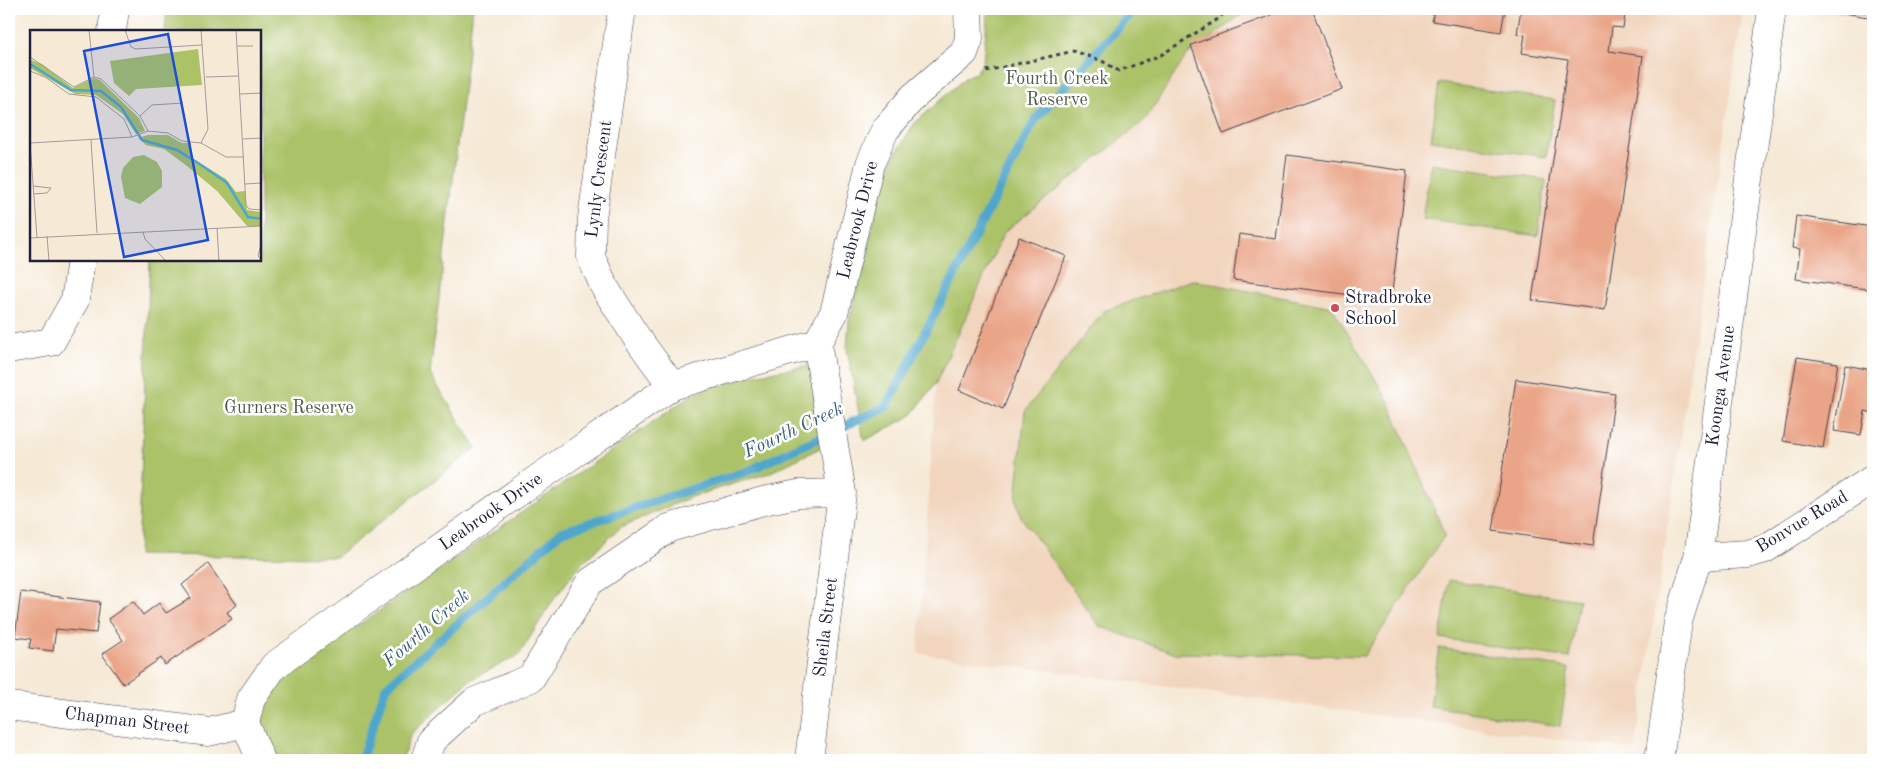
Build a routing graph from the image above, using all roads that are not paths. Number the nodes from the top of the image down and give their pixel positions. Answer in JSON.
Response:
{"nodes":[{"id":1,"x":115,"y":9,"type":"edge"},
{"id":2,"x":622,"y":9,"type":"edge"},
{"id":3,"x":968,"y":9,"type":"edge"},
{"id":4,"x":1772,"y":9,"type":"edge"},
{"id":5,"x":112,"y":30,"type":"edge"},
{"id":6,"x":81,"y":261,"type":"edge"},
{"id":7,"x":817,"y":343,"type":"junction"},
{"id":8,"x":9,"y":349,"type":"edge"},
{"id":9,"x":672,"y":386,"type":"junction"},
{"id":10,"x":1873,"y":479,"type":"edge"},
{"id":11,"x":842,"y":493,"type":"junction"},
{"id":12,"x":1698,"y":558,"type":"junction"},
{"id":13,"x":9,"y":706,"type":"edge"},
{"id":14,"x":245,"y":723,"type":"junction"},
{"id":15,"x":260,"y":760,"type":"edge"},
{"id":16,"x":425,"y":760,"type":"edge"},
{"id":17,"x":809,"y":760,"type":"edge"},
{"id":18,"x":1659,"y":760,"type":"edge"}],
"edges":[{"from":1,"to":5,"type":"street"},
{"from":2,"to":9,"type":"street","name":"Lynly Crescent"},
{"from":3,"to":7,"type":"street","name":"Leabrook Drive"},
{"from":4,"to":12,"type":"street","name":"Koonga Avenue"},
{"from":6,"to":8,"type":"street"},
{"from":7,"to":9,"type":"street","name":"Leabrook Drive"},
{"from":7,"to":11,"type":"street"},
{"from":9,"to":14,"type":"street","name":"Leabrook Drive"},
{"from":10,"to":12,"type":"street","name":"Bonvue Road"},
{"from":11,"to":16,"type":"street"},
{"from":11,"to":17,"type":"street","name":"Sheila Street"},
{"from":12,"to":18,"type":"street","name":"Koonga Avenue"},
{"from":13,"to":14,"type":"street","name":"Chapman Street"},
{"from":14,"to":15,"type":"street"}]}
